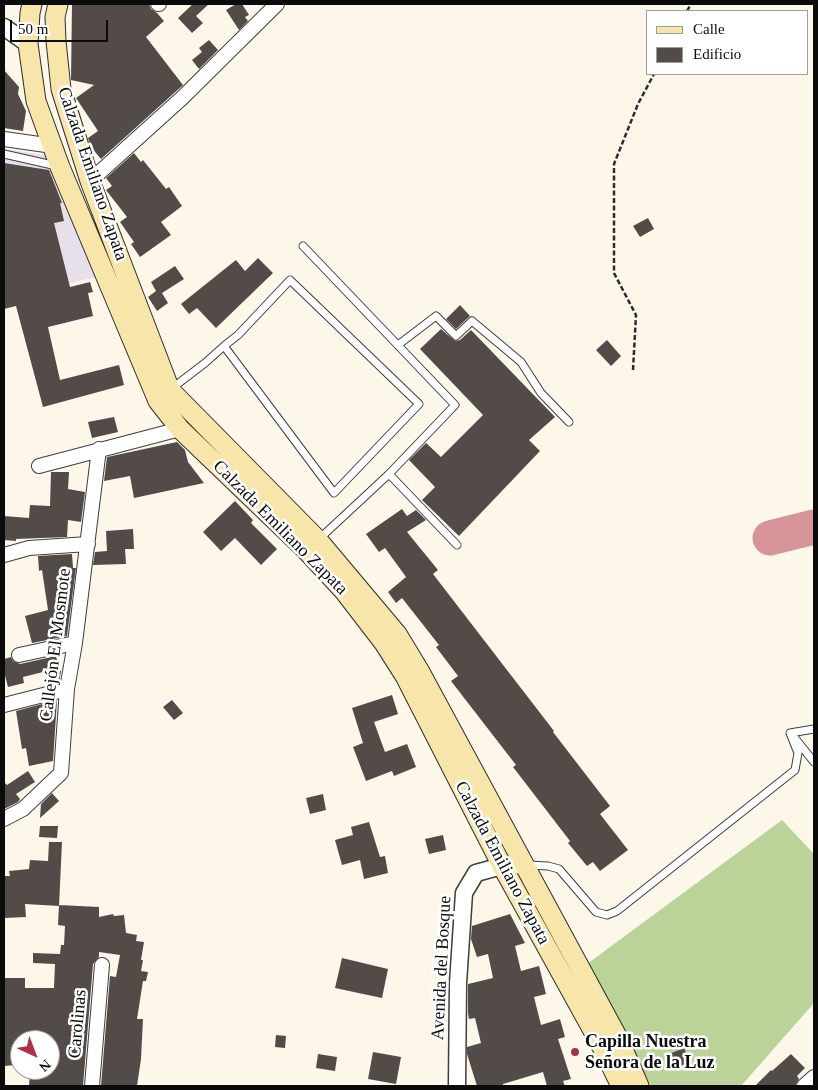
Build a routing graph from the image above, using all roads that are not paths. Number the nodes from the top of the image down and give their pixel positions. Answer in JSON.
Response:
{"nodes":[{"id":1,"x":277,"y":4,"type":"edge"},
{"id":2,"x":31,"y":8,"type":"edge"},
{"id":3,"x":57,"y":10,"type":"edge"},
{"id":4,"x":4,"y":27,"type":"edge"},
{"id":5,"x":28,"y":44,"type":"junction"},
{"id":6,"x":4,"y":139,"type":"edge"},
{"id":7,"x":53,"y":146,"type":"junction"},
{"id":8,"x":4,"y":154,"type":"edge"},
{"id":9,"x":60,"y":166,"type":"junction"},
{"id":10,"x":90,"y":181,"type":"junction"},
{"id":11,"x":304,"y":246,"type":"dead end"},
{"id":12,"x":398,"y":345,"type":"junction"},
{"id":13,"x":224,"y":346,"type":"junction"},
{"id":14,"x":170,"y":390,"type":"junction"},
{"id":15,"x":569,"y":422,"type":"dead end"},
{"id":16,"x":180,"y":428,"type":"junction"},
{"id":17,"x":99,"y":449,"type":"junction"},
{"id":18,"x":39,"y":466,"type":"dead end"},
{"id":19,"x":388,"y":474,"type":"junction"},
{"id":20,"x":318,"y":540,"type":"junction"},
{"id":21,"x":88,"y":544,"type":"junction"},
{"id":22,"x":457,"y":546,"type":"dead end"},
{"id":23,"x":4,"y":555,"type":"edge"},
{"id":24,"x":75,"y":643,"type":"junction"},
{"id":25,"x":18,"y":655,"type":"dead end"},
{"id":26,"x":67,"y":689,"type":"junction"},
{"id":27,"x":4,"y":705,"type":"edge"},
{"id":28,"x":814,"y":729,"type":"edge"},
{"id":29,"x":790,"y":733,"type":"junction"},
{"id":30,"x":814,"y":762,"type":"edge"},
{"id":31,"x":4,"y":819,"type":"edge"},
{"id":32,"x":524,"y":865,"type":"junction"},
{"id":33,"x":502,"y":866,"type":"junction"},
{"id":34,"x":102,"y":965,"type":"dead end"},
{"id":35,"x":814,"y":1077,"type":"edge"},
{"id":36,"x":92,"y":1086,"type":"edge"},
{"id":37,"x":457,"y":1086,"type":"edge"},
{"id":38,"x":621,"y":1086,"type":"edge"},
{"id":39,"x":639,"y":1086,"type":"edge"},
{"id":40,"x":804,"y":1086,"type":"edge"}],
"edges":[{"from":1,"to":10,"type":"street"},
{"from":2,"to":3,"type":"main road"},
{"from":2,"to":5,"type":"main road","name":"Calzada Emiliano Zapata"},
{"from":3,"to":10,"type":"main road","name":"Calzada Emiliano Zapata"},
{"from":4,"to":5,"type":"street"},
{"from":5,"to":7,"type":"main road","name":"Calzada Emiliano Zapata"},
{"from":6,"to":7,"type":"street"},
{"from":7,"to":9,"type":"main road","name":"Calzada Emiliano Zapata"},
{"from":8,"to":9,"type":"lane"},
{"from":9,"to":16,"type":"main road","name":"Calzada Emiliano Zapata"},
{"from":10,"to":14,"type":"main road","name":"Calzada Emiliano Zapata"},
{"from":11,"to":12,"type":"lane"},
{"from":12,"to":15,"type":"lane"},
{"from":12,"to":19,"type":"lane"},
{"from":13,"to":13,"type":"lane"},
{"from":13,"to":14,"type":"lane"},
{"from":14,"to":20,"type":"main road","name":"Calzada Emiliano Zapata"},
{"from":16,"to":17,"type":"street"},
{"from":16,"to":33,"type":"main road","name":"Calzada Emiliano Zapata"},
{"from":17,"to":18,"type":"street"},
{"from":17,"to":21,"type":"street","name":"Callejón El Mosmote"},
{"from":19,"to":20,"type":"lane"},
{"from":19,"to":22,"type":"lane"},
{"from":20,"to":32,"type":"main road","name":"Calzada Emiliano Zapata"},
{"from":21,"to":23,"type":"street"},
{"from":21,"to":24,"type":"street","name":"Callejón El Mosmote"},
{"from":24,"to":25,"type":"street"},
{"from":24,"to":26,"type":"street","name":"Callejón El Mosmote"},
{"from":26,"to":27,"type":"street"},
{"from":26,"to":31,"type":"street","name":"Callejón El Mosmote"},
{"from":28,"to":29,"type":"lane"},
{"from":29,"to":30,"type":"lane"},
{"from":29,"to":32,"type":"lane"},
{"from":32,"to":33,"type":"street","name":"Avenida del Bosque"},
{"from":32,"to":39,"type":"main road","name":"Calzada Emiliano Zapata"},
{"from":33,"to":37,"type":"street","name":"Avenida del Bosque"},
{"from":33,"to":38,"type":"main road","name":"Calzada Emiliano Zapata"},
{"from":34,"to":36,"type":"street","name":"Carolinas"},
{"from":35,"to":40,"type":"street"}]}
